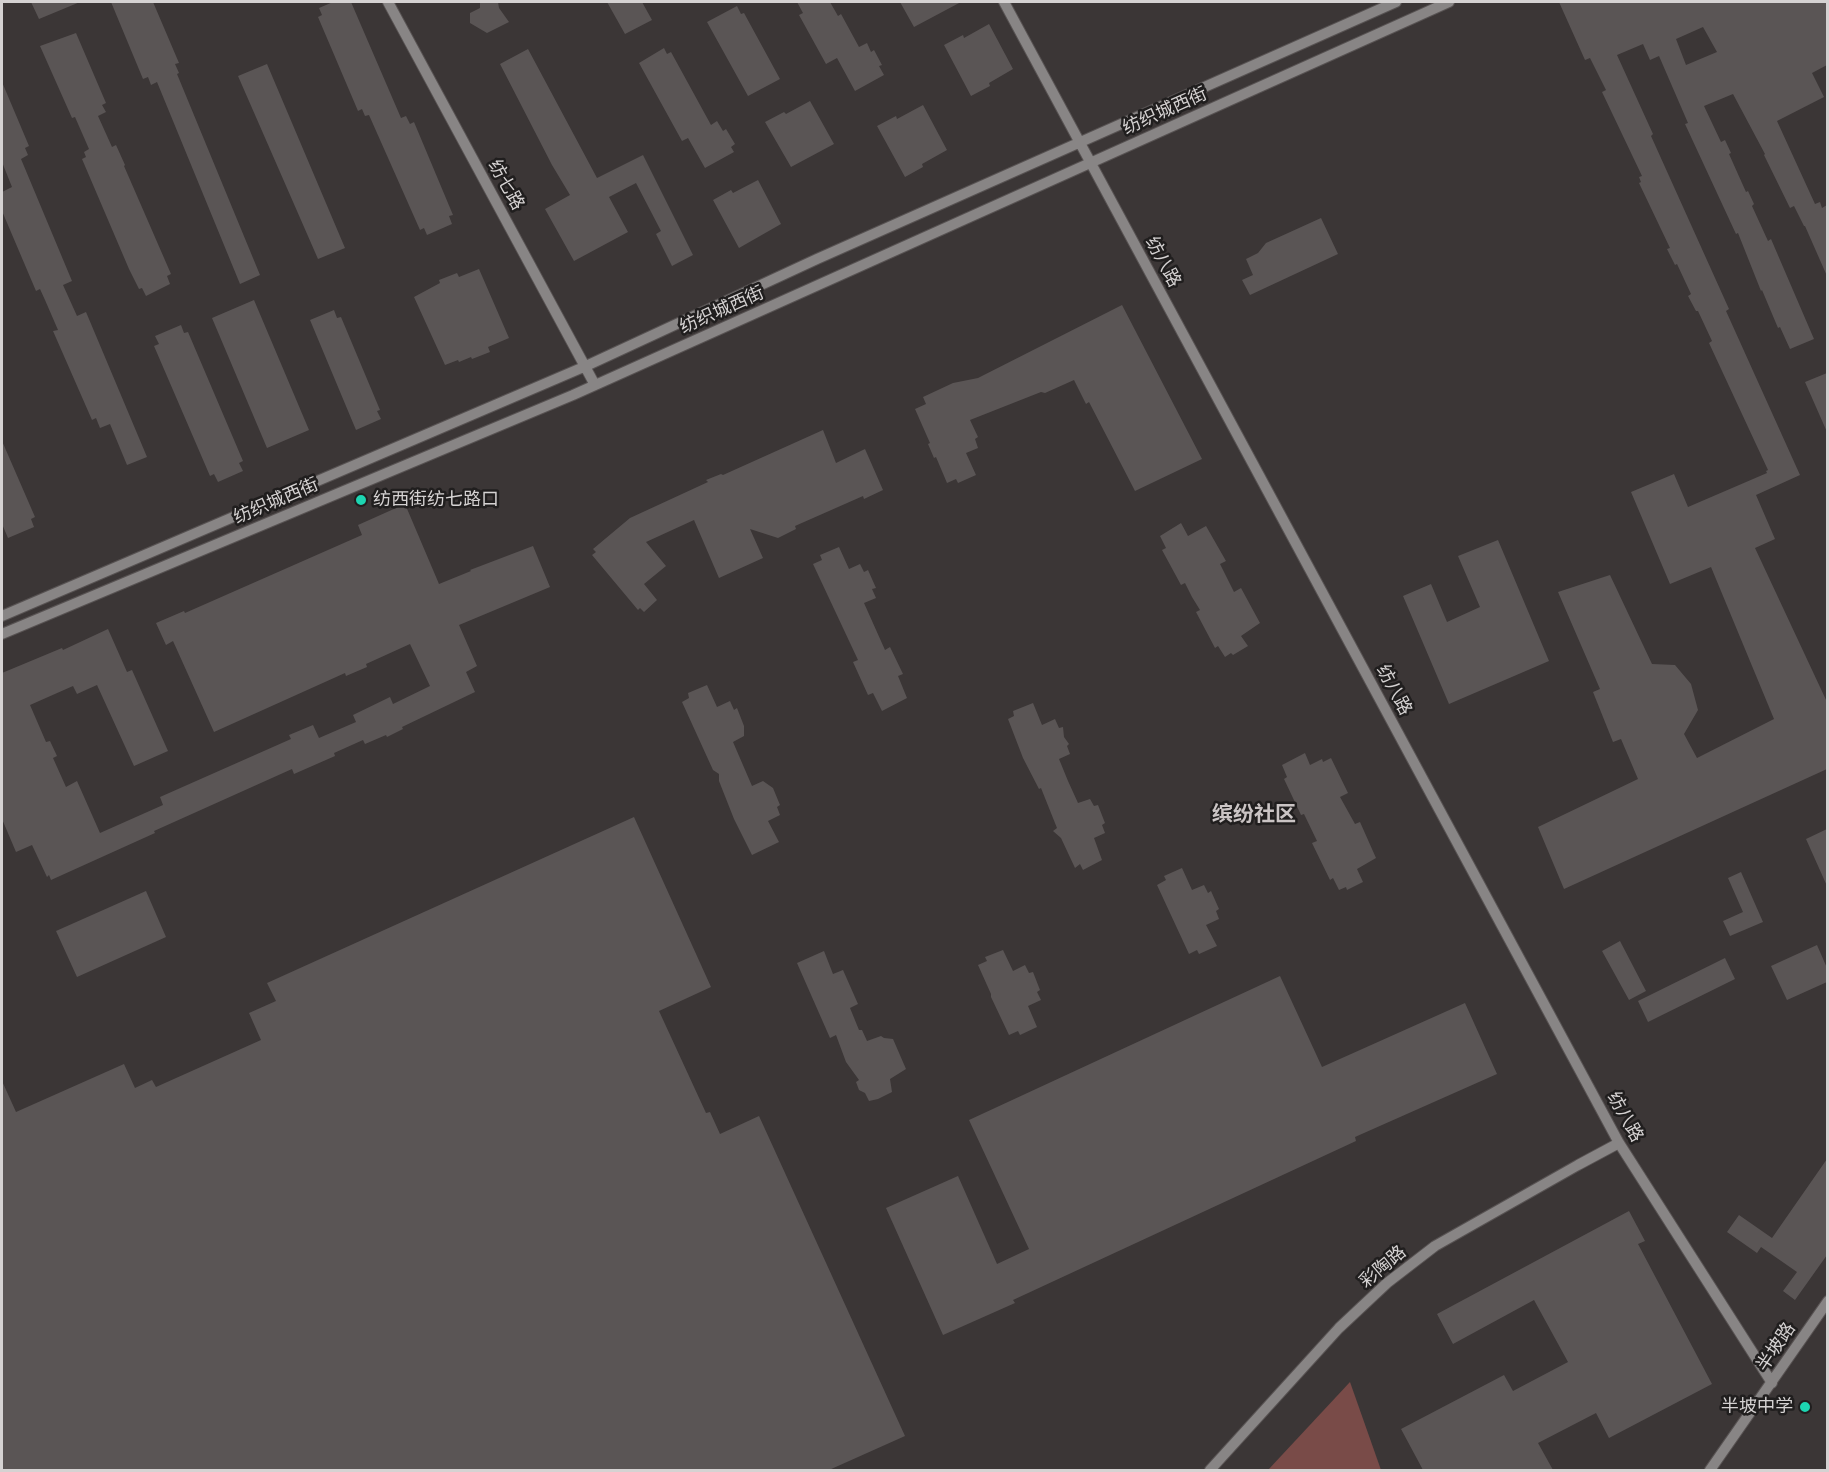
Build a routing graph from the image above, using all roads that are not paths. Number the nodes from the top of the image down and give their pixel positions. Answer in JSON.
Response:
{"nodes":[{"id":1,"x":388,"y":2,"type":"edge"},
{"id":2,"x":1004,"y":2,"type":"edge"},
{"id":3,"x":1396,"y":2,"type":"edge"},
{"id":4,"x":1449,"y":2,"type":"edge"},
{"id":5,"x":1080,"y":142,"type":"junction"},
{"id":6,"x":1091,"y":163,"type":"junction"},
{"id":7,"x":586,"y":366,"type":"junction"},
{"id":8,"x":595,"y":385,"type":"junction"},
{"id":9,"x":2,"y":616,"type":"edge"},
{"id":10,"x":2,"y":634,"type":"edge"},
{"id":11,"x":1620,"y":1143,"type":"junction"},
{"id":12,"x":1827,"y":1301,"type":"edge"},
{"id":13,"x":1772,"y":1383,"type":"junction"},
{"id":14,"x":1210,"y":1470,"type":"edge"},
{"id":15,"x":1710,"y":1470,"type":"edge"}],
"edges":[{"from":1,"to":7,"type":"street","name":"纺七路"},
{"from":2,"to":5,"type":"street","name":"纺八路"},
{"from":3,"to":5,"type":"street","name":"纺织城西街"},
{"from":4,"to":6,"type":"street","name":"纺织城西街"},
{"from":5,"to":6,"type":"street","name":"纺八路"},
{"from":5,"to":7,"type":"street","name":"纺织城西街"},
{"from":6,"to":8,"type":"street","name":"纺织城西街"},
{"from":6,"to":11,"type":"street","name":"纺八路"},
{"from":7,"to":8,"type":"street","name":"纺七路"},
{"from":7,"to":9,"type":"street","name":"纺织城西街"},
{"from":8,"to":10,"type":"street","name":"纺织城西街"},
{"from":11,"to":13,"type":"street","name":"纺八路"},
{"from":11,"to":14,"type":"street","name":"彩陶路"},
{"from":12,"to":13,"type":"street","name":"半坡路"},
{"from":13,"to":15,"type":"street","name":"半坡路"}]}
